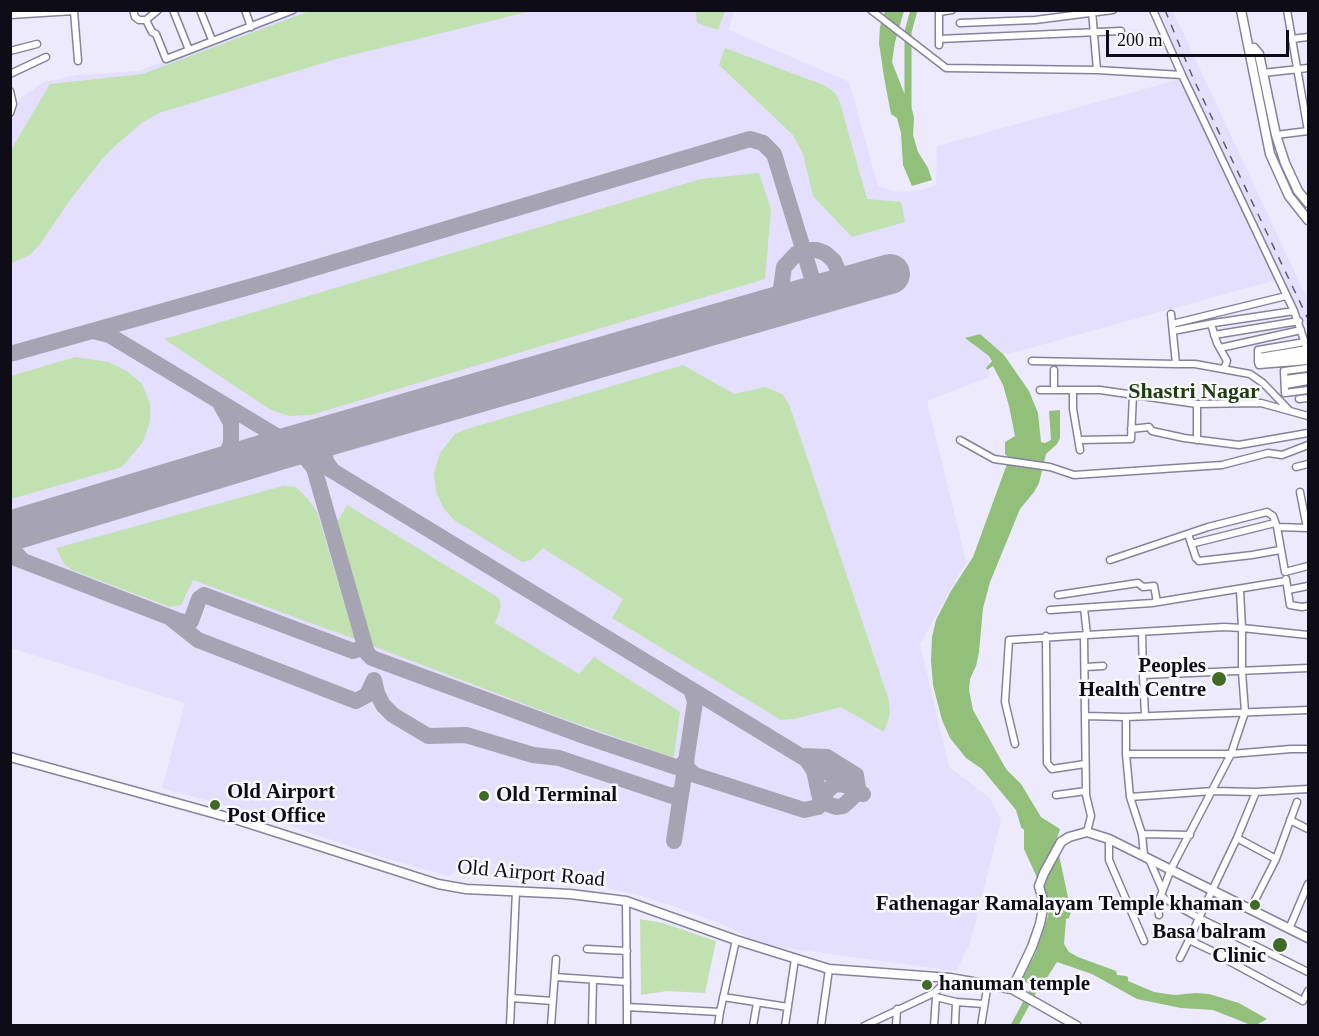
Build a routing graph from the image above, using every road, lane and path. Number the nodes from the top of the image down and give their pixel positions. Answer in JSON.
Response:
{"nodes":[{"id":1,"x":133,"y":10,"type":"edge"},
{"id":2,"x":158,"y":10,"type":"edge"},
{"id":3,"x":173,"y":10,"type":"edge"},
{"id":4,"x":200,"y":10,"type":"edge"},
{"id":5,"x":245,"y":10,"type":"edge"},
{"id":6,"x":871,"y":10,"type":"edge"},
{"id":7,"x":952,"y":10,"type":"edge"},
{"id":8,"x":1034,"y":10,"type":"edge"},
{"id":9,"x":1113,"y":10,"type":"edge"},
{"id":10,"x":1154,"y":10,"type":"edge"},
{"id":11,"x":1241,"y":10,"type":"edge"},
{"id":12,"x":1246,"y":10,"type":"edge"},
{"id":13,"x":1287,"y":10,"type":"edge"},
{"id":14,"x":290,"y":11,"type":"edge"},
{"id":15,"x":939,"y":11,"type":"edge"},
{"id":16,"x":1092,"y":12,"type":"edge"},
{"id":17,"x":10,"y":15,"type":"edge"},
{"id":18,"x":146,"y":20,"type":"junction"},
{"id":19,"x":1035,"y":20,"type":"junction"},
{"id":20,"x":960,"y":23,"type":"dead end"},
{"id":21,"x":251,"y":27,"type":"junction"},
{"id":22,"x":1121,"y":31,"type":"dead end"},
{"id":23,"x":1094,"y":33,"type":"junction"},
{"id":24,"x":1308,"y":37,"type":"edge"},
{"id":25,"x":1292,"y":39,"type":"junction"},
{"id":26,"x":212,"y":40,"type":"junction"},
{"id":27,"x":37,"y":44,"type":"dead end"},
{"id":28,"x":1251,"y":49,"type":"junction"},
{"id":29,"x":189,"y":50,"type":"junction"},
{"id":30,"x":10,"y":51,"type":"edge"},
{"id":31,"x":45,"y":57,"type":"dead end"},
{"id":32,"x":78,"y":61,"type":"dead end"},
{"id":33,"x":1258,"y":68,"type":"junction"},
{"id":34,"x":1308,"y":68,"type":"edge"},
{"id":35,"x":1296,"y":69,"type":"junction"},
{"id":36,"x":1097,"y":70,"type":"junction"},
{"id":37,"x":10,"y":74,"type":"edge"},
{"id":38,"x":1182,"y":75,"type":"junction"},
{"id":39,"x":10,"y":92,"type":"edge"},
{"id":40,"x":1305,"y":99,"type":"edge"},
{"id":41,"x":12,"y":101,"type":"edge"},
{"id":42,"x":10,"y":113,"type":"edge"},
{"id":43,"x":1308,"y":131,"type":"edge"},
{"id":44,"x":1276,"y":135,"type":"junction"},
{"id":45,"x":1308,"y":203,"type":"edge"},
{"id":46,"x":1308,"y":215,"type":"edge"},
{"id":47,"x":1308,"y":220,"type":"edge"},
{"id":48,"x":1308,"y":228,"type":"edge"},
{"id":49,"x":1286,"y":296,"type":"junction"},
{"id":50,"x":1294,"y":311,"type":"junction"},
{"id":51,"x":1171,"y":314,"type":"dead end"},
{"id":52,"x":1299,"y":321,"type":"junction"},
{"id":53,"x":1211,"y":324,"type":"junction"},
{"id":54,"x":1172,"y":328,"type":"junction"},
{"id":55,"x":1301,"y":330,"type":"junction"},
{"id":56,"x":1214,"y":335,"type":"junction"},
{"id":57,"x":1220,"y":348,"type":"junction"},
{"id":58,"x":1307,"y":349,"type":"edge"},
{"id":59,"x":1032,"y":361,"type":"dead end"},
{"id":60,"x":1308,"y":361,"type":"edge"},
{"id":61,"x":1176,"y":364,"type":"junction"},
{"id":62,"x":1308,"y":368,"type":"edge"},
{"id":63,"x":1224,"y":369,"type":"junction"},
{"id":64,"x":1054,"y":370,"type":"dead end"},
{"id":65,"x":1308,"y":376,"type":"edge"},
{"id":66,"x":1308,"y":381,"type":"edge"},
{"id":67,"x":1285,"y":382,"type":"junction"},
{"id":68,"x":1040,"y":390,"type":"dead end"},
{"id":69,"x":1054,"y":390,"type":"junction"},
{"id":70,"x":1073,"y":390,"type":"junction"},
{"id":71,"x":1308,"y":390,"type":"edge"},
{"id":72,"x":1133,"y":394,"type":"junction"},
{"id":73,"x":1308,"y":398,"type":"edge"},
{"id":74,"x":1299,"y":399,"type":"dead end"},
{"id":75,"x":1197,"y":404,"type":"junction"},
{"id":76,"x":1292,"y":412,"type":"junction"},
{"id":77,"x":1308,"y":416,"type":"edge"},
{"id":78,"x":1131,"y":429,"type":"junction"},
{"id":79,"x":1308,"y":433,"type":"edge"},
{"id":80,"x":960,"y":440,"type":"dead end"},
{"id":81,"x":1079,"y":440,"type":"junction"},
{"id":82,"x":1197,"y":440,"type":"junction"},
{"id":83,"x":1308,"y":445,"type":"edge"},
{"id":84,"x":1080,"y":450,"type":"dead end"},
{"id":85,"x":1308,"y":464,"type":"edge"},
{"id":86,"x":1296,"y":467,"type":"dead end"},
{"id":87,"x":1300,"y":492,"type":"dead end"},
{"id":88,"x":1276,"y":525,"type":"junction"},
{"id":89,"x":1308,"y":528,"type":"edge"},
{"id":90,"x":1188,"y":534,"type":"junction"},
{"id":91,"x":1191,"y":544,"type":"junction"},
{"id":92,"x":1280,"y":550,"type":"junction"},
{"id":93,"x":1110,"y":560,"type":"dead end"},
{"id":94,"x":1308,"y":566,"type":"edge"},
{"id":95,"x":1285,"y":572,"type":"junction"},
{"id":96,"x":1286,"y":581,"type":"junction"},
{"id":97,"x":1308,"y":586,"type":"edge"},
{"id":98,"x":1239,"y":590,"type":"junction"},
{"id":99,"x":1288,"y":590,"type":"junction"},
{"id":100,"x":1058,"y":595,"type":"dead end"},
{"id":101,"x":1157,"y":602,"type":"junction"},
{"id":102,"x":1308,"y":606,"type":"edge"},
{"id":103,"x":1084,"y":608,"type":"junction"},
{"id":104,"x":1050,"y":609,"type":"dead end"},
{"id":105,"x":1242,"y":628,"type":"junction"},
{"id":106,"x":1142,"y":632,"type":"junction"},
{"id":107,"x":1308,"y":634,"type":"edge"},
{"id":108,"x":1085,"y":635,"type":"junction"},
{"id":109,"x":1046,"y":636,"type":"junction"},
{"id":110,"x":1103,"y":666,"type":"dead end"},
{"id":111,"x":1085,"y":667,"type":"junction"},
{"id":112,"x":1308,"y":668,"type":"edge"},
{"id":113,"x":1242,"y":670,"type":"junction"},
{"id":114,"x":1143,"y":675,"type":"junction"},
{"id":115,"x":1308,"y":710,"type":"edge"},
{"id":116,"x":1245,"y":712,"type":"junction"},
{"id":117,"x":1145,"y":715,"type":"junction"},
{"id":118,"x":1086,"y":716,"type":"junction"},
{"id":119,"x":1126,"y":717,"type":"junction"},
{"id":120,"x":1015,"y":744,"type":"dead end"},
{"id":121,"x":1308,"y":750,"type":"edge"},
{"id":122,"x":1231,"y":753,"type":"junction"},
{"id":123,"x":1126,"y":754,"type":"junction"},
{"id":124,"x":10,"y":757,"type":"edge"},
{"id":125,"x":1085,"y":764,"type":"junction"},
{"id":126,"x":1308,"y":789,"type":"edge"},
{"id":127,"x":1213,"y":790,"type":"junction"},
{"id":128,"x":1086,"y":791,"type":"junction"},
{"id":129,"x":1256,"y":792,"type":"junction"},
{"id":130,"x":1056,"y":795,"type":"dead end"},
{"id":131,"x":1130,"y":797,"type":"junction"},
{"id":132,"x":1297,"y":802,"type":"dead end"},
{"id":133,"x":1290,"y":820,"type":"junction"},
{"id":134,"x":1308,"y":829,"type":"edge"},
{"id":135,"x":1087,"y":832,"type":"junction"},
{"id":136,"x":1142,"y":834,"type":"junction"},
{"id":137,"x":1190,"y":835,"type":"junction"},
{"id":138,"x":1237,"y":838,"type":"junction"},
{"id":139,"x":1109,"y":839,"type":"junction"},
{"id":140,"x":1146,"y":857,"type":"junction"},
{"id":141,"x":1276,"y":859,"type":"junction"},
{"id":142,"x":1170,"y":868,"type":"junction"},
{"id":143,"x":1308,"y":884,"type":"edge"},
{"id":144,"x":1212,"y":890,"type":"junction"},
{"id":145,"x":516,"y":891,"type":"junction"},
{"id":146,"x":1161,"y":892,"type":"junction"},
{"id":147,"x":1306,"y":897,"type":"edge"},
{"id":148,"x":626,"y":901,"type":"junction"},
{"id":149,"x":1250,"y":910,"type":"junction"},
{"id":150,"x":1159,"y":915,"type":"dead end"},
{"id":151,"x":1199,"y":918,"type":"junction"},
{"id":152,"x":1289,"y":929,"type":"junction"},
{"id":153,"x":1308,"y":938,"type":"edge"},
{"id":154,"x":736,"y":940,"type":"junction"},
{"id":155,"x":1189,"y":940,"type":"junction"},
{"id":156,"x":1144,"y":941,"type":"dead end"},
{"id":157,"x":587,"y":949,"type":"dead end"},
{"id":158,"x":627,"y":951,"type":"junction"},
{"id":159,"x":1179,"y":958,"type":"dead end"},
{"id":160,"x":556,"y":959,"type":"dead end"},
{"id":161,"x":795,"y":959,"type":"junction"},
{"id":162,"x":829,"y":969,"type":"junction"},
{"id":163,"x":1308,"y":972,"type":"edge"},
{"id":164,"x":555,"y":977,"type":"junction"},
{"id":165,"x":950,"y":978,"type":"junction"},
{"id":166,"x":593,"y":980,"type":"junction"},
{"id":167,"x":627,"y":982,"type":"junction"},
{"id":168,"x":988,"y":983,"type":"junction"},
{"id":169,"x":1015,"y":990,"type":"junction"},
{"id":170,"x":1308,"y":991,"type":"edge"},
{"id":171,"x":935,"y":995,"type":"junction"},
{"id":172,"x":511,"y":998,"type":"junction"},
{"id":173,"x":723,"y":998,"type":"junction"},
{"id":174,"x":553,"y":1001,"type":"junction"},
{"id":175,"x":956,"y":1002,"type":"junction"},
{"id":176,"x":757,"y":1003,"type":"junction"},
{"id":177,"x":984,"y":1004,"type":"junction"},
{"id":178,"x":627,"y":1007,"type":"junction"},
{"id":179,"x":789,"y":1007,"type":"junction"},
{"id":180,"x":897,"y":1009,"type":"junction"},
{"id":181,"x":720,"y":1012,"type":"junction"},
{"id":182,"x":510,"y":1026,"type":"edge"},
{"id":183,"x":551,"y":1026,"type":"edge"},
{"id":184,"x":591,"y":1026,"type":"edge"},
{"id":185,"x":627,"y":1026,"type":"edge"},
{"id":186,"x":718,"y":1026,"type":"edge"},
{"id":187,"x":753,"y":1026,"type":"edge"},
{"id":188,"x":785,"y":1026,"type":"edge"},
{"id":189,"x":822,"y":1026,"type":"edge"},
{"id":190,"x":864,"y":1026,"type":"edge"},
{"id":191,"x":896,"y":1026,"type":"edge"},
{"id":192,"x":934,"y":1026,"type":"edge"},
{"id":193,"x":955,"y":1026,"type":"edge"},
{"id":194,"x":981,"y":1026,"type":"edge"},
{"id":195,"x":1077,"y":1026,"type":"edge"}],
"edges":[{"from":1,"to":18,"type":"street"},
{"from":2,"to":18,"type":"street"},
{"from":3,"to":29,"type":"street"},
{"from":4,"to":26,"type":"street"},
{"from":5,"to":21,"type":"street"},
{"from":6,"to":36,"type":"street"},
{"from":7,"to":15,"type":"street"},
{"from":8,"to":19,"type":"street"},
{"from":9,"to":16,"type":"street"},
{"from":10,"to":38,"type":"street"},
{"from":11,"to":28,"type":"main road"},
{"from":12,"to":28,"type":"main road"},
{"from":13,"to":25,"type":"street"},
{"from":14,"to":21,"type":"street"},
{"from":15,"to":23,"type":"street"},
{"from":16,"to":19,"type":"street"},
{"from":16,"to":23,"type":"street"},
{"from":17,"to":32,"type":"street"},
{"from":18,"to":29,"type":"street"},
{"from":19,"to":20,"type":"street"},
{"from":21,"to":26,"type":"street"},
{"from":22,"to":23,"type":"street"},
{"from":23,"to":36,"type":"street"},
{"from":24,"to":25,"type":"street"},
{"from":25,"to":35,"type":"street"},
{"from":26,"to":29,"type":"street"},
{"from":27,"to":30,"type":"street"},
{"from":28,"to":33,"type":"main road"},
{"from":28,"to":48,"type":"main road"},
{"from":31,"to":37,"type":"street"},
{"from":33,"to":35,"type":"street"},
{"from":33,"to":44,"type":"main road"},
{"from":33,"to":46,"type":"main road"},
{"from":33,"to":47,"type":"main road"},
{"from":34,"to":35,"type":"street"},
{"from":35,"to":40,"type":"street"},
{"from":36,"to":38,"type":"street"},
{"from":38,"to":49,"type":"street"},
{"from":39,"to":41,"type":"street"},
{"from":40,"to":43,"type":"street"},
{"from":41,"to":42,"type":"street"},
{"from":43,"to":44,"type":"street"},
{"from":44,"to":45,"type":"main road"},
{"from":49,"to":50,"type":"street"},
{"from":49,"to":54,"type":"street"},
{"from":50,"to":52,"type":"street"},
{"from":50,"to":53,"type":"street"},
{"from":51,"to":54,"type":"street"},
{"from":52,"to":55,"type":"street"},
{"from":52,"to":56,"type":"street"},
{"from":53,"to":54,"type":"street"},
{"from":53,"to":56,"type":"street"},
{"from":54,"to":61,"type":"street"},
{"from":55,"to":57,"type":"street"},
{"from":55,"to":58,"type":"street"},
{"from":56,"to":57,"type":"street"},
{"from":57,"to":63,"type":"street"},
{"from":58,"to":60,"type":"street"},
{"from":59,"to":61,"type":"street"},
{"from":61,"to":63,"type":"street"},
{"from":62,"to":67,"type":"street"},
{"from":63,"to":76,"type":"street"},
{"from":64,"to":69,"type":"street"},
{"from":65,"to":67,"type":"street"},
{"from":66,"to":67,"type":"street"},
{"from":67,"to":71,"type":"street"},
{"from":68,"to":69,"type":"street"},
{"from":69,"to":70,"type":"street"},
{"from":70,"to":72,"type":"street"},
{"from":70,"to":81,"type":"street"},
{"from":72,"to":75,"type":"street"},
{"from":72,"to":78,"type":"street"},
{"from":73,"to":74,"type":"street"},
{"from":75,"to":76,"type":"street"},
{"from":75,"to":82,"type":"street"},
{"from":76,"to":77,"type":"street"},
{"from":78,"to":81,"type":"street"},
{"from":78,"to":82,"type":"street"},
{"from":79,"to":82,"type":"street"},
{"from":80,"to":83,"type":"street"},
{"from":81,"to":84,"type":"street"},
{"from":85,"to":86,"type":"street"},
{"from":87,"to":89,"type":"street"},
{"from":88,"to":89,"type":"street"},
{"from":88,"to":90,"type":"street"},
{"from":88,"to":91,"type":"street"},
{"from":88,"to":92,"type":"street"},
{"from":90,"to":91,"type":"street"},
{"from":90,"to":93,"type":"street"},
{"from":91,"to":92,"type":"street"},
{"from":92,"to":95,"type":"street"},
{"from":94,"to":95,"type":"street"},
{"from":95,"to":96,"type":"street"},
{"from":96,"to":98,"type":"street"},
{"from":96,"to":99,"type":"street"},
{"from":97,"to":99,"type":"street"},
{"from":98,"to":101,"type":"street"},
{"from":98,"to":105,"type":"street"},
{"from":99,"to":102,"type":"street"},
{"from":100,"to":101,"type":"street"},
{"from":101,"to":103,"type":"street"},
{"from":103,"to":104,"type":"street"},
{"from":103,"to":108,"type":"street"},
{"from":105,"to":106,"type":"street"},
{"from":105,"to":107,"type":"street"},
{"from":105,"to":113,"type":"street"},
{"from":106,"to":108,"type":"street"},
{"from":106,"to":114,"type":"street"},
{"from":108,"to":109,"type":"street"},
{"from":108,"to":111,"type":"street"},
{"from":109,"to":120,"type":"street"},
{"from":109,"to":125,"type":"street"},
{"from":110,"to":111,"type":"street"},
{"from":111,"to":118,"type":"street"},
{"from":112,"to":113,"type":"street"},
{"from":113,"to":114,"type":"street"},
{"from":113,"to":116,"type":"street"},
{"from":114,"to":117,"type":"street"},
{"from":115,"to":116,"type":"street"},
{"from":116,"to":117,"type":"street"},
{"from":116,"to":122,"type":"street"},
{"from":117,"to":119,"type":"street"},
{"from":118,"to":119,"type":"street"},
{"from":118,"to":125,"type":"street"},
{"from":119,"to":123,"type":"street"},
{"from":121,"to":122,"type":"street"},
{"from":122,"to":123,"type":"street"},
{"from":122,"to":127,"type":"street"},
{"from":123,"to":131,"type":"street"},
{"from":124,"to":145,"type":"main road","name":"Old Airport Road"},
{"from":125,"to":128,"type":"street"},
{"from":126,"to":129,"type":"street"},
{"from":127,"to":129,"type":"street"},
{"from":127,"to":131,"type":"street"},
{"from":127,"to":137,"type":"street"},
{"from":128,"to":130,"type":"street"},
{"from":128,"to":135,"type":"street"},
{"from":129,"to":138,"type":"street"},
{"from":131,"to":136,"type":"street"},
{"from":132,"to":133,"type":"street"},
{"from":133,"to":134,"type":"street"},
{"from":133,"to":141,"type":"street"},
{"from":135,"to":139,"type":"main road"},
{"from":135,"to":169,"type":"main road"},
{"from":136,"to":137,"type":"street"},
{"from":136,"to":140,"type":"street"},
{"from":137,"to":142,"type":"street"},
{"from":138,"to":141,"type":"street"},
{"from":138,"to":144,"type":"street"},
{"from":139,"to":140,"type":"main road"},
{"from":139,"to":156,"type":"street"},
{"from":140,"to":142,"type":"main road"},
{"from":140,"to":146,"type":"street"},
{"from":141,"to":149,"type":"street"},
{"from":142,"to":144,"type":"main road"},
{"from":142,"to":146,"type":"street"},
{"from":143,"to":147,"type":"street"},
{"from":144,"to":149,"type":"main road"},
{"from":144,"to":151,"type":"street"},
{"from":145,"to":148,"type":"main road","name":"Old Airport Road"},
{"from":145,"to":172,"type":"street"},
{"from":146,"to":150,"type":"street"},
{"from":146,"to":151,"type":"street"},
{"from":147,"to":152,"type":"street"},
{"from":148,"to":154,"type":"main road","name":"Old Airport Road"},
{"from":148,"to":158,"type":"street"},
{"from":149,"to":152,"type":"main road"},
{"from":151,"to":155,"type":"street"},
{"from":151,"to":163,"type":"street"},
{"from":152,"to":153,"type":"main road"},
{"from":154,"to":161,"type":"main road","name":"Old Airport Road"},
{"from":154,"to":173,"type":"street"},
{"from":155,"to":159,"type":"street"},
{"from":155,"to":170,"type":"street"},
{"from":157,"to":158,"type":"street"},
{"from":158,"to":167,"type":"street"},
{"from":160,"to":164,"type":"street"},
{"from":161,"to":162,"type":"main road","name":"Old Airport Road"},
{"from":161,"to":179,"type":"street"},
{"from":162,"to":165,"type":"main road","name":"Old Airport Road"},
{"from":162,"to":189,"type":"street"},
{"from":164,"to":166,"type":"street"},
{"from":164,"to":174,"type":"street"},
{"from":165,"to":168,"type":"main road","name":"Old Airport Road"},
{"from":165,"to":171,"type":"street"},
{"from":166,"to":167,"type":"street"},
{"from":166,"to":184,"type":"street"},
{"from":167,"to":178,"type":"street"},
{"from":168,"to":169,"type":"main road","name":"Old Airport Road"},
{"from":168,"to":177,"type":"street"},
{"from":169,"to":195,"type":"main road","name":"Old Airport Road"},
{"from":171,"to":175,"type":"street"},
{"from":171,"to":180,"type":"street"},
{"from":171,"to":192,"type":"street"},
{"from":172,"to":174,"type":"street"},
{"from":172,"to":182,"type":"street"},
{"from":173,"to":176,"type":"street"},
{"from":173,"to":181,"type":"street"},
{"from":174,"to":183,"type":"street"},
{"from":175,"to":177,"type":"street"},
{"from":175,"to":193,"type":"street"},
{"from":176,"to":179,"type":"street"},
{"from":176,"to":187,"type":"street"},
{"from":177,"to":194,"type":"street"},
{"from":178,"to":181,"type":"street"},
{"from":178,"to":185,"type":"street"},
{"from":179,"to":188,"type":"street"},
{"from":180,"to":190,"type":"street"},
{"from":180,"to":191,"type":"street"},
{"from":181,"to":186,"type":"street"}]}
